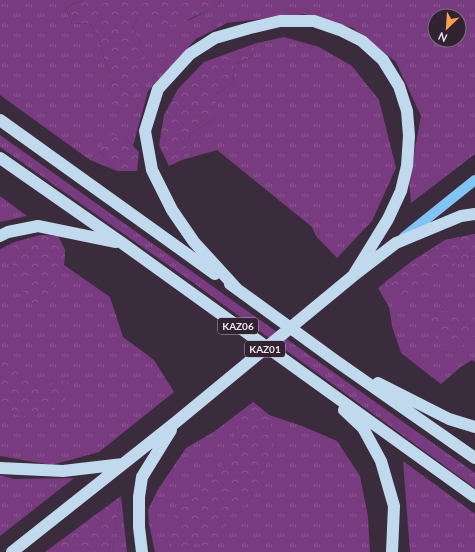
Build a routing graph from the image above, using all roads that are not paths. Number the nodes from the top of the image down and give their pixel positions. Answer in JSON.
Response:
{"nodes":[{"id":1,"x":0,"y":120,"type":"edge"},
{"id":2,"x":0,"y":158,"type":"edge"},
{"id":3,"x":475,"y":180,"type":"edge"},
{"id":4,"x":475,"y":214,"type":"edge"},
{"id":5,"x":0,"y":236,"type":"edge"},
{"id":6,"x":122,"y":243,"type":"junction"},
{"id":7,"x":396,"y":243,"type":"junction"},
{"id":8,"x":353,"y":276,"type":"junction"},
{"id":9,"x":237,"y":289,"type":"junction"},
{"id":10,"x":336,"y":361,"type":"junction"},
{"id":11,"x":316,"y":382,"type":"junction"},
{"id":12,"x":176,"y":422,"type":"junction"},
{"id":13,"x":475,"y":427,"type":"edge"},
{"id":14,"x":475,"y":458,"type":"edge"},
{"id":15,"x":124,"y":464,"type":"junction"},
{"id":16,"x":0,"y":468,"type":"edge"},
{"id":17,"x":475,"y":497,"type":"edge"},
{"id":18,"x":12,"y":552,"type":"edge"},
{"id":19,"x":142,"y":552,"type":"edge"},
{"id":20,"x":392,"y":552,"type":"edge"}],
"edges":[{"from":1,"to":9,"type":"highway","number":"KАZ06"},
{"from":2,"to":6,"type":"highway","number":"KАZ06"},
{"from":3,"to":7,"type":"main road"},
{"from":4,"to":7,"type":"highway","number":"KАZ01"},
{"from":5,"to":6,"type":"highway"},
{"from":6,"to":11,"type":"highway","number":"KАZ06"},
{"from":7,"to":8,"type":"highway","number":"KАZ01"},
{"from":8,"to":9,"type":"highway"},
{"from":8,"to":12,"type":"highway","number":"KАZ01"},
{"from":9,"to":10,"type":"highway","number":"KАZ06"},
{"from":10,"to":13,"type":"highway"},
{"from":10,"to":14,"type":"highway","number":"KАZ06"},
{"from":11,"to":17,"type":"highway","number":"KАZ06"},
{"from":11,"to":20,"type":"highway"},
{"from":12,"to":15,"type":"highway","number":"KАZ01"},
{"from":12,"to":19,"type":"highway"},
{"from":15,"to":16,"type":"highway"},
{"from":15,"to":18,"type":"highway","number":"KАZ01"}]}
